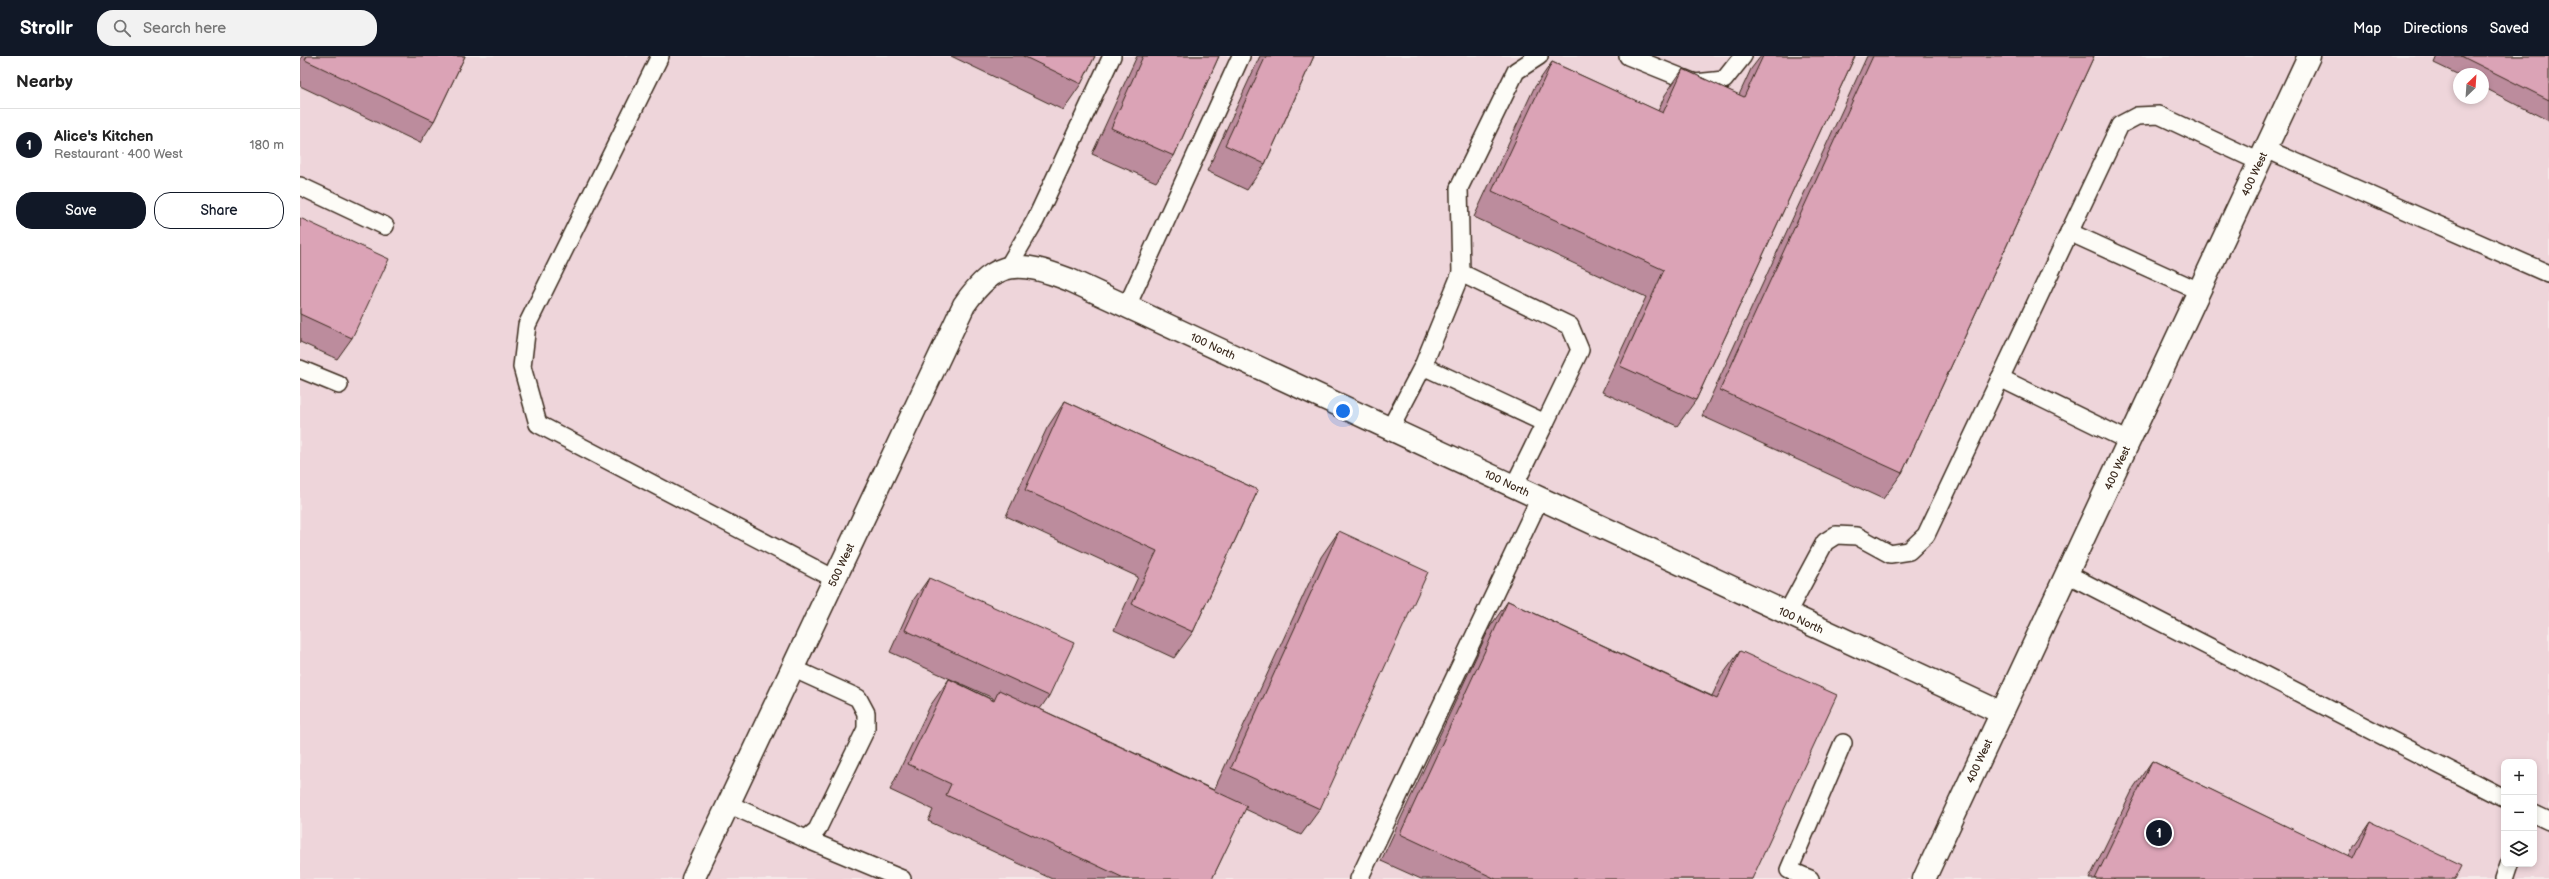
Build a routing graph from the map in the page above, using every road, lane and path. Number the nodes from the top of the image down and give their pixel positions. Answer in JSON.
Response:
{"nodes":[{"id":1,"x":660,"y":56,"type":"edge"},
{"id":2,"x":1112,"y":56,"type":"edge"},
{"id":3,"x":1241,"y":56,"type":"edge"},
{"id":4,"x":1539,"y":56,"type":"edge"},
{"id":5,"x":1628,"y":56,"type":"edge"},
{"id":6,"x":1743,"y":56,"type":"edge"},
{"id":7,"x":2309,"y":56,"type":"edge"},
{"id":8,"x":2263,"y":155,"type":"junction"},
{"id":9,"x":300,"y":186,"type":"edge"},
{"id":10,"x":385,"y":226,"type":"dead end"},
{"id":11,"x":2069,"y":232,"type":"junction"},
{"id":12,"x":1008,"y":267,"type":"junction"},
{"id":13,"x":1460,"y":273,"type":"junction"},
{"id":14,"x":2549,"y":274,"type":"edge"},
{"id":15,"x":2199,"y":291,"type":"junction"},
{"id":16,"x":1127,"y":306,"type":"junction"},
{"id":17,"x":1422,"y":366,"type":"junction"},
{"id":18,"x":300,"y":368,"type":"edge"},
{"id":19,"x":2000,"y":378,"type":"junction"},
{"id":20,"x":339,"y":385,"type":"dead end"},
{"id":21,"x":1544,"y":424,"type":"junction"},
{"id":22,"x":1390,"y":429,"type":"junction"},
{"id":23,"x":2129,"y":441,"type":"junction"},
{"id":24,"x":1514,"y":486,"type":"junction"},
{"id":25,"x":1540,"y":498,"type":"junction"},
{"id":26,"x":2067,"y":574,"type":"junction"},
{"id":27,"x":835,"y":579,"type":"junction"},
{"id":28,"x":1788,"y":613,"type":"junction"},
{"id":29,"x":792,"y":668,"type":"junction"},
{"id":30,"x":2002,"y":713,"type":"junction"},
{"id":31,"x":1843,"y":743,"type":"dead end"},
{"id":32,"x":2501,"y":796,"type":"edge"},
{"id":33,"x":728,"y":804,"type":"junction"},
{"id":34,"x":2537,"y":815,"type":"edge"},
{"id":35,"x":2549,"y":821,"type":"edge"},
{"id":36,"x":806,"y":839,"type":"junction"},
{"id":37,"x":2508,"y":867,"type":"edge"},
{"id":38,"x":1787,"y":874,"type":"edge"},
{"id":39,"x":693,"y":879,"type":"edge"},
{"id":40,"x":902,"y":879,"type":"edge"},
{"id":41,"x":1359,"y":879,"type":"edge"},
{"id":42,"x":1810,"y":879,"type":"edge"},
{"id":43,"x":1924,"y":879,"type":"edge"},
{"id":44,"x":2504,"y":879,"type":"edge"}],
"edges":[{"from":1,"to":27,"type":"lane"},
{"from":2,"to":12,"type":"lane"},
{"from":3,"to":16,"type":"lane"},
{"from":4,"to":13,"type":"lane"},
{"from":5,"to":6,"type":"lane"},
{"from":7,"to":8,"type":"street","name":"400 West"},
{"from":8,"to":11,"type":"lane"},
{"from":8,"to":14,"type":"lane"},
{"from":8,"to":15,"type":"street","name":"400 West"},
{"from":9,"to":10,"type":"lane"},
{"from":11,"to":15,"type":"lane"},
{"from":11,"to":19,"type":"lane"},
{"from":12,"to":16,"type":"street","name":"100 North"},
{"from":12,"to":27,"type":"street","name":"500 West"},
{"from":13,"to":17,"type":"lane"},
{"from":13,"to":21,"type":"lane"},
{"from":15,"to":23,"type":"street","name":"400 West"},
{"from":16,"to":22,"type":"street","name":"100 North"},
{"from":17,"to":21,"type":"lane"},
{"from":17,"to":22,"type":"lane"},
{"from":18,"to":20,"type":"lane"},
{"from":19,"to":23,"type":"lane"},
{"from":19,"to":28,"type":"lane"},
{"from":21,"to":24,"type":"lane"},
{"from":22,"to":24,"type":"street","name":"100 North"},
{"from":23,"to":26,"type":"street","name":"400 West"},
{"from":24,"to":25,"type":"street","name":"100 North"},
{"from":25,"to":28,"type":"street","name":"100 North"},
{"from":25,"to":41,"type":"lane"},
{"from":26,"to":30,"type":"street","name":"400 West"},
{"from":26,"to":32,"type":"lane"},
{"from":27,"to":29,"type":"street","name":"500 West"},
{"from":28,"to":30,"type":"street","name":"100 North"},
{"from":29,"to":33,"type":"street","name":"500 West"},
{"from":29,"to":36,"type":"lane"},
{"from":30,"to":43,"type":"street","name":"400 West"},
{"from":31,"to":38,"type":"lane"},
{"from":33,"to":36,"type":"lane"},
{"from":33,"to":39,"type":"street","name":"500 West"},
{"from":34,"to":35,"type":"lane"},
{"from":36,"to":40,"type":"lane"},
{"from":37,"to":44,"type":"lane"},
{"from":38,"to":42,"type":"lane"}]}
